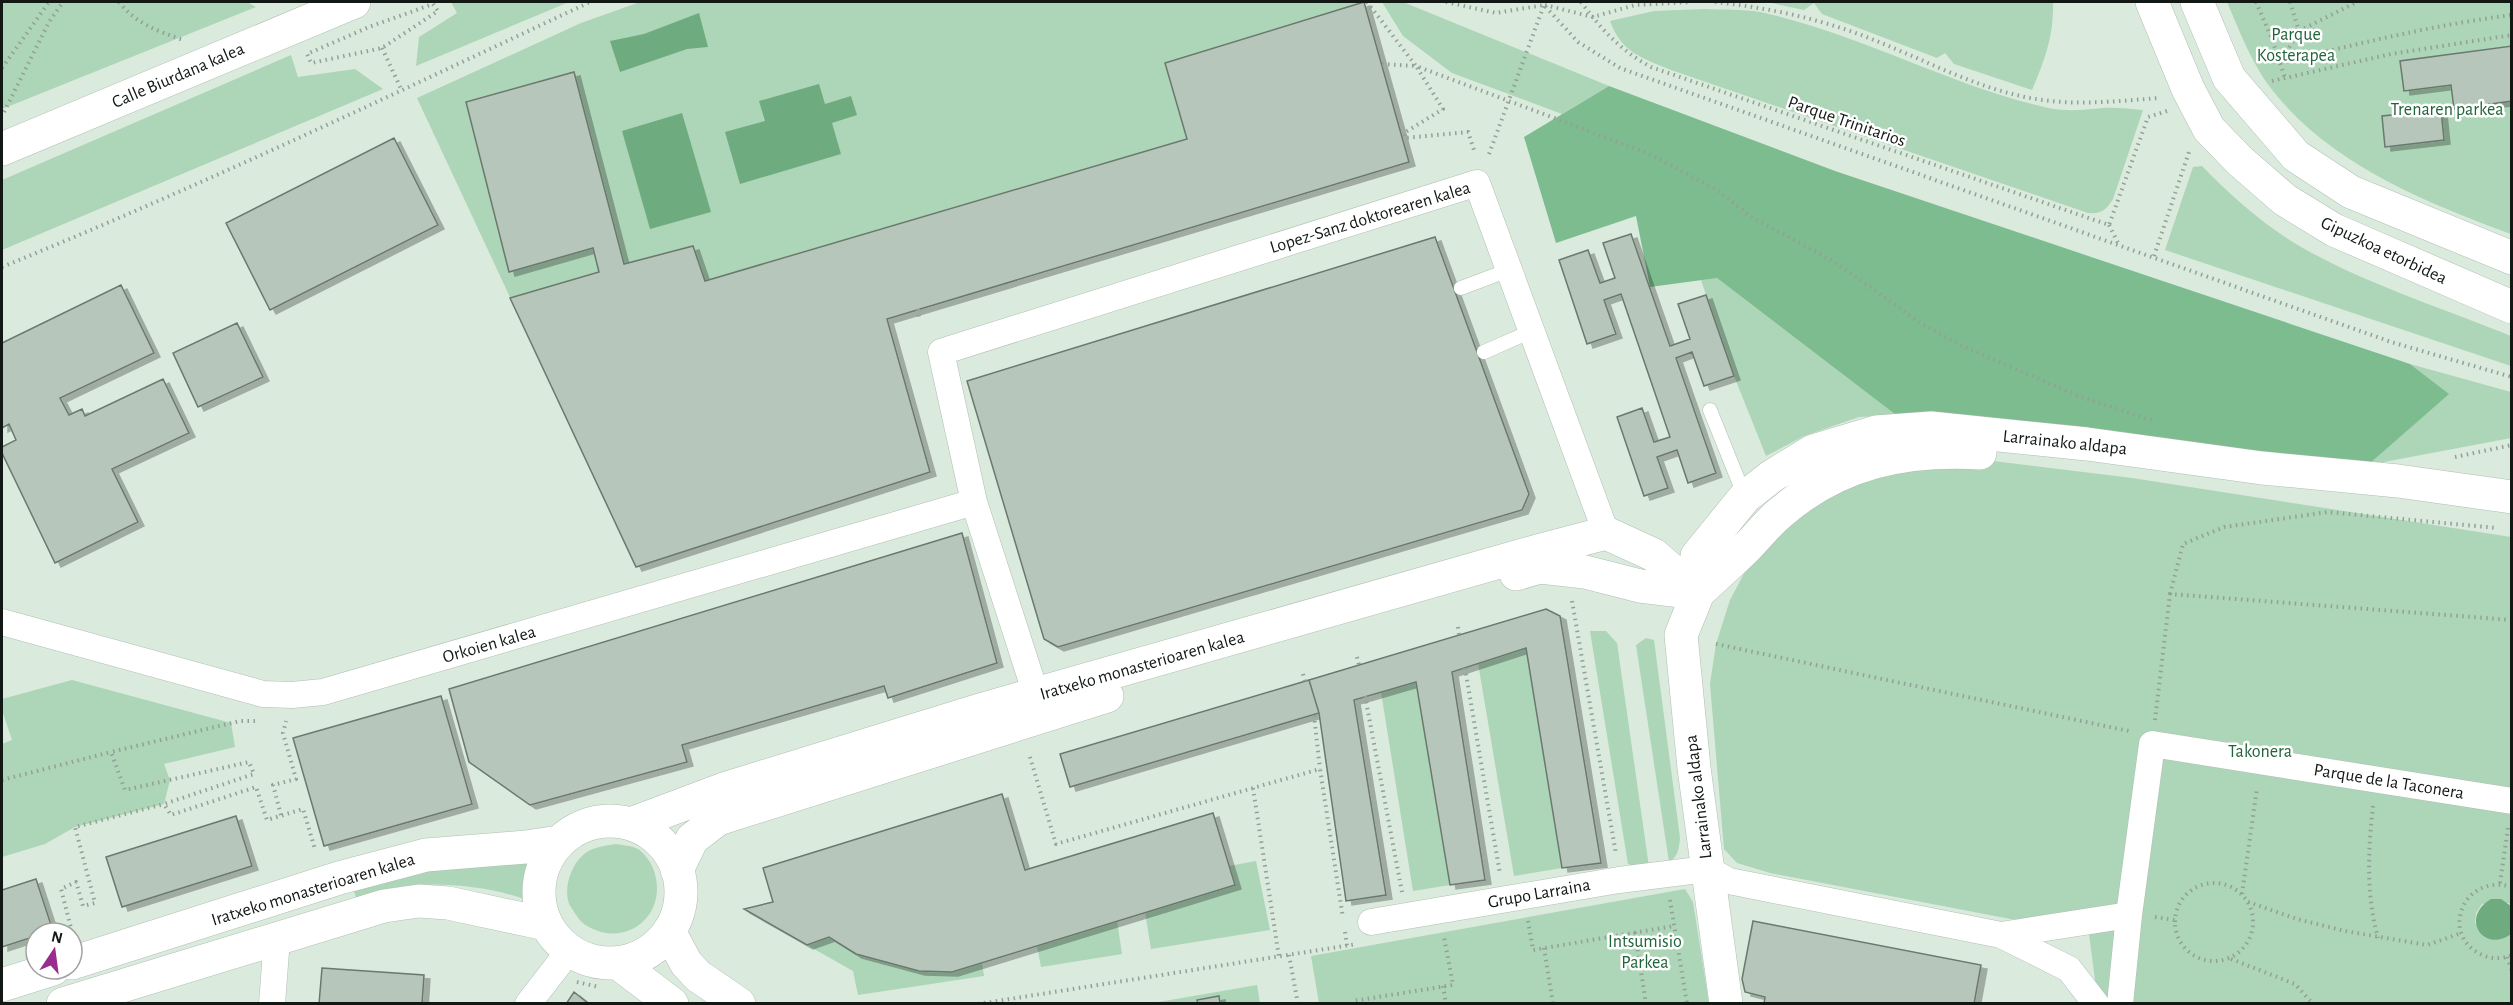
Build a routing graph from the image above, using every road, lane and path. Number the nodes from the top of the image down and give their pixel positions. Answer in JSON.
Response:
{"nodes":[{"id":1,"x":50,"y":2,"type":"edge"},
{"id":2,"x":63,"y":2,"type":"edge"},
{"id":3,"x":119,"y":2,"type":"edge"},
{"id":4,"x":354,"y":2,"type":"edge"},
{"id":5,"x":591,"y":2,"type":"edge"},
{"id":6,"x":1367,"y":2,"type":"edge"},
{"id":7,"x":1446,"y":2,"type":"edge"},
{"id":8,"x":1581,"y":2,"type":"edge"},
{"id":9,"x":1691,"y":2,"type":"edge"},
{"id":10,"x":1715,"y":2,"type":"edge"},
{"id":11,"x":2152,"y":2,"type":"edge"},
{"id":12,"x":2197,"y":2,"type":"edge"},
{"id":13,"x":2256,"y":2,"type":"edge"},
{"id":14,"x":2290,"y":2,"type":"edge"},
{"id":15,"x":2357,"y":2,"type":"edge"},
{"id":16,"x":1544,"y":5,"type":"junction"},
{"id":17,"x":2511,"y":15,"type":"edge"},
{"id":18,"x":1593,"y":17,"type":"junction"},
{"id":19,"x":2299,"y":31,"type":"junction"},
{"id":20,"x":2511,"y":35,"type":"edge"},
{"id":21,"x":184,"y":40,"type":"dead end"},
{"id":22,"x":382,"y":48,"type":"junction"},
{"id":23,"x":2280,"y":63,"type":"junction"},
{"id":24,"x":1382,"y":64,"type":"dead end"},
{"id":25,"x":1416,"y":66,"type":"junction"},
{"id":26,"x":2,"y":68,"type":"edge"},
{"id":27,"x":2285,"y":78,"type":"junction"},
{"id":28,"x":2268,"y":82,"type":"dead end"},
{"id":29,"x":402,"y":91,"type":"junction"},
{"id":30,"x":2161,"y":98,"type":"dead end"},
{"id":31,"x":4,"y":112,"type":"dead end"},
{"id":32,"x":2148,"y":117,"type":"dead end"},
{"id":33,"x":2,"y":149,"type":"edge"},
{"id":34,"x":1474,"y":150,"type":"dead end"},
{"id":35,"x":2190,"y":150,"type":"dead end"},
{"id":36,"x":1490,"y":154,"type":"dead end"},
{"id":37,"x":2109,"y":225,"type":"junction"},
{"id":38,"x":2118,"y":244,"type":"junction"},
{"id":39,"x":2154,"y":256,"type":"junction"},
{"id":40,"x":2511,"y":258,"type":"edge"},
{"id":41,"x":2,"y":267,"type":"edge"},
{"id":42,"x":1509,"y":270,"type":"junction"},
{"id":43,"x":1461,"y":288,"type":"dead end"},
{"id":44,"x":2511,"y":307,"type":"edge"},
{"id":45,"x":918,"y":309,"type":"dead end"},
{"id":46,"x":920,"y":319,"type":"dead end"},
{"id":47,"x":1532,"y":332,"type":"junction"},
{"id":48,"x":1484,"y":352,"type":"dead end"},
{"id":49,"x":2511,"y":376,"type":"edge"},
{"id":50,"x":1710,"y":410,"type":"dead end"},
{"id":51,"x":2162,"y":424,"type":"dead end"},
{"id":52,"x":2511,"y":445,"type":"edge"},
{"id":53,"x":2446,"y":459,"type":"dead end"},
{"id":54,"x":1745,"y":497,"type":"junction"},
{"id":55,"x":2511,"y":497,"type":"edge"},
{"id":56,"x":974,"y":502,"type":"junction"},
{"id":57,"x":2506,"y":522,"type":"edge"},
{"id":58,"x":1606,"y":533,"type":"junction"},
{"id":59,"x":1654,"y":555,"type":"junction"},
{"id":60,"x":1697,"y":556,"type":"junction"},
{"id":61,"x":1640,"y":586,"type":"junction"},
{"id":62,"x":1698,"y":593,"type":"junction"},
{"id":63,"x":2170,"y":594,"type":"junction"},
{"id":64,"x":1572,"y":600,"type":"dead end"},
{"id":65,"x":2511,"y":620,"type":"edge"},
{"id":66,"x":2,"y":622,"type":"edge"},
{"id":67,"x":1458,"y":627,"type":"dead end"},
{"id":68,"x":28,"y":629,"type":"junction"},
{"id":69,"x":1459,"y":635,"type":"dead end"},
{"id":70,"x":1681,"y":635,"type":"junction"},
{"id":71,"x":2,"y":643,"type":"edge"},
{"id":72,"x":1716,"y":644,"type":"dead end"},
{"id":73,"x":1357,"y":657,"type":"dead end"},
{"id":74,"x":1359,"y":665,"type":"dead end"},
{"id":75,"x":1465,"y":668,"type":"dead end"},
{"id":76,"x":1303,"y":674,"type":"dead end"},
{"id":77,"x":1305,"y":681,"type":"dead end"},
{"id":78,"x":1365,"y":696,"type":"dead end"},
{"id":79,"x":1040,"y":707,"type":"junction"},
{"id":80,"x":1314,"y":715,"type":"dead end"},
{"id":81,"x":263,"y":721,"type":"dead end"},
{"id":82,"x":274,"y":721,"type":"dead end"},
{"id":83,"x":286,"y":721,"type":"dead end"},
{"id":84,"x":283,"y":733,"type":"dead end"},
{"id":85,"x":2152,"y":744,"type":"junction"},
{"id":86,"x":111,"y":752,"type":"junction"},
{"id":87,"x":1030,"y":756,"type":"dead end"},
{"id":88,"x":2261,"y":761,"type":"junction"},
{"id":89,"x":1320,"y":769,"type":"junction"},
{"id":90,"x":2376,"y":779,"type":"junction"},
{"id":91,"x":2,"y":780,"type":"edge"},
{"id":92,"x":1252,"y":788,"type":"junction"},
{"id":93,"x":2511,"y":801,"type":"edge"},
{"id":94,"x":164,"y":804,"type":"junction"},
{"id":95,"x":281,"y":815,"type":"junction"},
{"id":96,"x":631,"y":824,"type":"junction"},
{"id":97,"x":559,"y":842,"type":"junction"},
{"id":98,"x":315,"y":849,"type":"dead end"},
{"id":99,"x":1617,"y":862,"type":"dead end"},
{"id":100,"x":1707,"y":869,"type":"junction"},
{"id":101,"x":677,"y":870,"type":"junction"},
{"id":102,"x":1653,"y":877,"type":"junction"},
{"id":103,"x":1501,"y":881,"type":"dead end"},
{"id":104,"x":2500,"y":883,"type":"junction"},
{"id":105,"x":2511,"y":887,"type":"edge"},
{"id":106,"x":2242,"y":894,"type":"junction"},
{"id":107,"x":1402,"y":896,"type":"dead end"},
{"id":108,"x":2248,"y":902,"type":"junction"},
{"id":109,"x":1527,"y":915,"type":"dead end"},
{"id":110,"x":2129,"y":915,"type":"junction"},
{"id":111,"x":69,"y":921,"type":"edge"},
{"id":112,"x":1371,"y":922,"type":"dead end"},
{"id":113,"x":546,"y":924,"type":"junction"},
{"id":114,"x":1674,"y":926,"type":"junction"},
{"id":115,"x":1443,"y":929,"type":"dead end"},
{"id":116,"x":669,"y":931,"type":"junction"},
{"id":117,"x":1635,"y":932,"type":"junction"},
{"id":118,"x":2461,"y":933,"type":"junction"},
{"id":119,"x":2001,"y":935,"type":"junction"},
{"id":120,"x":277,"y":938,"type":"junction"},
{"id":121,"x":2378,"y":938,"type":"junction"},
{"id":122,"x":1347,"y":946,"type":"dead end"},
{"id":123,"x":1544,"y":948,"type":"junction"},
{"id":124,"x":1289,"y":955,"type":"dead end"},
{"id":125,"x":2509,"y":956,"type":"edge"},
{"id":126,"x":84,"y":959,"type":"edge"},
{"id":127,"x":2230,"y":959,"type":"junction"},
{"id":128,"x":569,"y":965,"type":"junction"},
{"id":129,"x":2511,"y":971,"type":"edge"},
{"id":130,"x":611,"y":976,"type":"junction"},
{"id":131,"x":24,"y":978,"type":"edge"},
{"id":132,"x":2,"y":985,"type":"edge"},
{"id":133,"x":1443,"y":986,"type":"junction"},
{"id":134,"x":63,"y":1004,"type":"edge"},
{"id":135,"x":272,"y":1004,"type":"edge"},
{"id":136,"x":528,"y":1004,"type":"edge"},
{"id":137,"x":672,"y":1004,"type":"edge"},
{"id":138,"x":739,"y":1004,"type":"edge"},
{"id":139,"x":978,"y":1004,"type":"edge"},
{"id":140,"x":1298,"y":1004,"type":"edge"},
{"id":141,"x":1354,"y":1004,"type":"edge"},
{"id":142,"x":1446,"y":1004,"type":"edge"},
{"id":143,"x":1553,"y":1004,"type":"edge"},
{"id":144,"x":1646,"y":1004,"type":"edge"},
{"id":145,"x":1687,"y":1004,"type":"edge"},
{"id":146,"x":1726,"y":1004,"type":"edge"},
{"id":147,"x":2096,"y":1004,"type":"edge"},
{"id":148,"x":2120,"y":1004,"type":"edge"},
{"id":149,"x":2313,"y":1004,"type":"edge"}],
"edges":[{"from":1,"to":26,"type":"path"},
{"from":2,"to":31,"type":"path"},
{"from":3,"to":21,"type":"path"},
{"from":4,"to":33,"type":"street","name":"Calle Biurdana kalea"},
{"from":5,"to":29,"type":"path"},
{"from":6,"to":25,"type":"path"},
{"from":7,"to":16,"type":"path"},
{"from":8,"to":18,"type":"path","name":"Parque Trinitarios"},
{"from":9,"to":18,"type":"path"},
{"from":10,"to":30,"type":"path"},
{"from":11,"to":44,"type":"street","name":"Gipuzkoa etorbidea"},
{"from":12,"to":40,"type":"street"},
{"from":13,"to":23,"type":"path"},
{"from":14,"to":19,"type":"path"},
{"from":15,"to":19,"type":"path"},
{"from":16,"to":18,"type":"path"},
{"from":16,"to":36,"type":"path","bridge":true},
{"from":16,"to":38,"type":"path"},
{"from":17,"to":23,"type":"path"},
{"from":18,"to":37,"type":"path","name":"Parque Trinitarios"},
{"from":19,"to":23,"type":"path"},
{"from":20,"to":27,"type":"path"},
{"from":22,"to":22,"type":"path"},
{"from":22,"to":29,"type":"path"},
{"from":23,"to":27,"type":"path"},
{"from":24,"to":25,"type":"path"},
{"from":25,"to":34,"type":"path"},
{"from":25,"to":51,"type":"path"},
{"from":27,"to":28,"type":"path"},
{"from":29,"to":41,"type":"path"},
{"from":32,"to":37,"type":"path"},
{"from":35,"to":39,"type":"path"},
{"from":37,"to":38,"type":"path"},
{"from":38,"to":39,"type":"path"},
{"from":39,"to":49,"type":"path"},
{"from":42,"to":43,"type":"lane"},
{"from":42,"to":47,"type":"street","name":"Lopez-Sanz doktorearen kalea"},
{"from":42,"to":56,"type":"street","name":"Lopez-Sanz doktorearen kalea"},
{"from":45,"to":46,"type":"path"},
{"from":47,"to":48,"type":"lane"},
{"from":47,"to":58,"type":"street","name":"Lopez-Sanz doktorearen kalea"},
{"from":50,"to":54,"type":"lane"},
{"from":52,"to":53,"type":"path"},
{"from":54,"to":55,"type":"street","name":"Larrainako aldapa"},
{"from":54,"to":60,"type":"street","name":"Larrainako aldapa"},
{"from":56,"to":68,"type":"street","name":"Orkoien kalea"},
{"from":56,"to":79,"type":"street"},
{"from":57,"to":62,"type":"street","name":"Larrainako aldapa"},
{"from":57,"to":63,"type":"path"},
{"from":58,"to":59,"type":"street"},
{"from":58,"to":79,"type":"street","name":"Iratxeko monasterioaren kalea"},
{"from":59,"to":60,"type":"street"},
{"from":59,"to":62,"type":"street"},
{"from":60,"to":62,"type":"street","name":"Larrainako aldapa"},
{"from":61,"to":62,"type":"street","name":"Iratxeko monasterioaren kalea"},
{"from":61,"to":70,"type":"street"},
{"from":61,"to":79,"type":"street","name":"Iratxeko monasterioaren kalea"},
{"from":62,"to":70,"type":"street","name":"Larrainako aldapa"},
{"from":63,"to":65,"type":"path"},
{"from":63,"to":85,"type":"path"},
{"from":64,"to":99,"type":"path"},
{"from":66,"to":68,"type":"street","name":"Orkoien kalea"},
{"from":67,"to":69,"type":"path"},
{"from":68,"to":71,"type":"street"},
{"from":70,"to":100,"type":"street","name":"Larrainako aldapa"},
{"from":72,"to":85,"type":"path"},
{"from":73,"to":74,"type":"path"},
{"from":75,"to":103,"type":"path","name":"Grupo Larraina"},
{"from":76,"to":77,"type":"path"},
{"from":78,"to":107,"type":"path"},
{"from":79,"to":96,"type":"street","name":"Iratxeko monasterioaren kalea"},
{"from":79,"to":101,"type":"street","name":"Iratxeko monasterioaren kalea"},
{"from":80,"to":89,"type":"path"},
{"from":81,"to":86,"type":"path"},
{"from":82,"to":83,"type":"path"},
{"from":84,"to":95,"type":"path"},
{"from":85,"to":88,"type":"street","name":"Parque de la Taconera"},
{"from":85,"to":110,"type":"street"},
{"from":86,"to":91,"type":"path"},
{"from":86,"to":94,"type":"path"},
{"from":87,"to":92,"type":"path"},
{"from":88,"to":90,"type":"street","name":"Parque de la Taconera"},
{"from":88,"to":106,"type":"path"},
{"from":89,"to":92,"type":"path"},
{"from":89,"to":122,"type":"path"},
{"from":90,"to":93,"type":"street","name":"Parque de la Taconera"},
{"from":90,"to":121,"type":"path"},
{"from":92,"to":139,"type":"path"},
{"from":93,"to":104,"type":"path"},
{"from":94,"to":95,"type":"path"},
{"from":94,"to":111,"type":"path"},
{"from":95,"to":98,"type":"path"},
{"from":96,"to":97,"type":"street"},
{"from":96,"to":101,"type":"street"},
{"from":97,"to":113,"type":"street"},
{"from":97,"to":126,"type":"street","name":"Iratxeko monasterioaren kalea"},
{"from":100,"to":102,"type":"street","name":"Grupo Larraina"},
{"from":100,"to":119,"type":"street"},
{"from":100,"to":146,"type":"street","name":"Larrainako aldapa"},
{"from":101,"to":116,"type":"street"},
{"from":102,"to":112,"type":"street","name":"Grupo Larraina"},
{"from":102,"to":114,"type":"path"},
{"from":104,"to":105,"type":"path"},
{"from":104,"to":118,"type":"path"},
{"from":106,"to":108,"type":"path"},
{"from":106,"to":127,"type":"path"},
{"from":108,"to":121,"type":"path"},
{"from":108,"to":127,"type":"path"},
{"from":109,"to":123,"type":"path"},
{"from":110,"to":119,"type":"street"},
{"from":110,"to":148,"type":"street"},
{"from":113,"to":120,"type":"street","name":"Iratxeko monasterioaren kalea"},
{"from":113,"to":128,"type":"street"},
{"from":114,"to":117,"type":"path"},
{"from":114,"to":145,"type":"path"},
{"from":115,"to":133,"type":"path"},
{"from":116,"to":130,"type":"street"},
{"from":116,"to":138,"type":"street"},
{"from":117,"to":123,"type":"path"},
{"from":117,"to":144,"type":"path"},
{"from":118,"to":121,"type":"path"},
{"from":118,"to":125,"type":"path"},
{"from":119,"to":147,"type":"street"},
{"from":120,"to":134,"type":"street","name":"Iratxeko monasterioaren kalea"},
{"from":120,"to":135,"type":"street"},
{"from":123,"to":143,"type":"path"},
{"from":124,"to":140,"type":"path"},
{"from":125,"to":129,"type":"path"},
{"from":127,"to":149,"type":"path"},
{"from":128,"to":130,"type":"path"},
{"from":128,"to":130,"type":"street"},
{"from":128,"to":136,"type":"street"},
{"from":130,"to":137,"type":"street"},
{"from":131,"to":132,"type":"street"},
{"from":133,"to":141,"type":"path"},
{"from":133,"to":142,"type":"path"}]}
